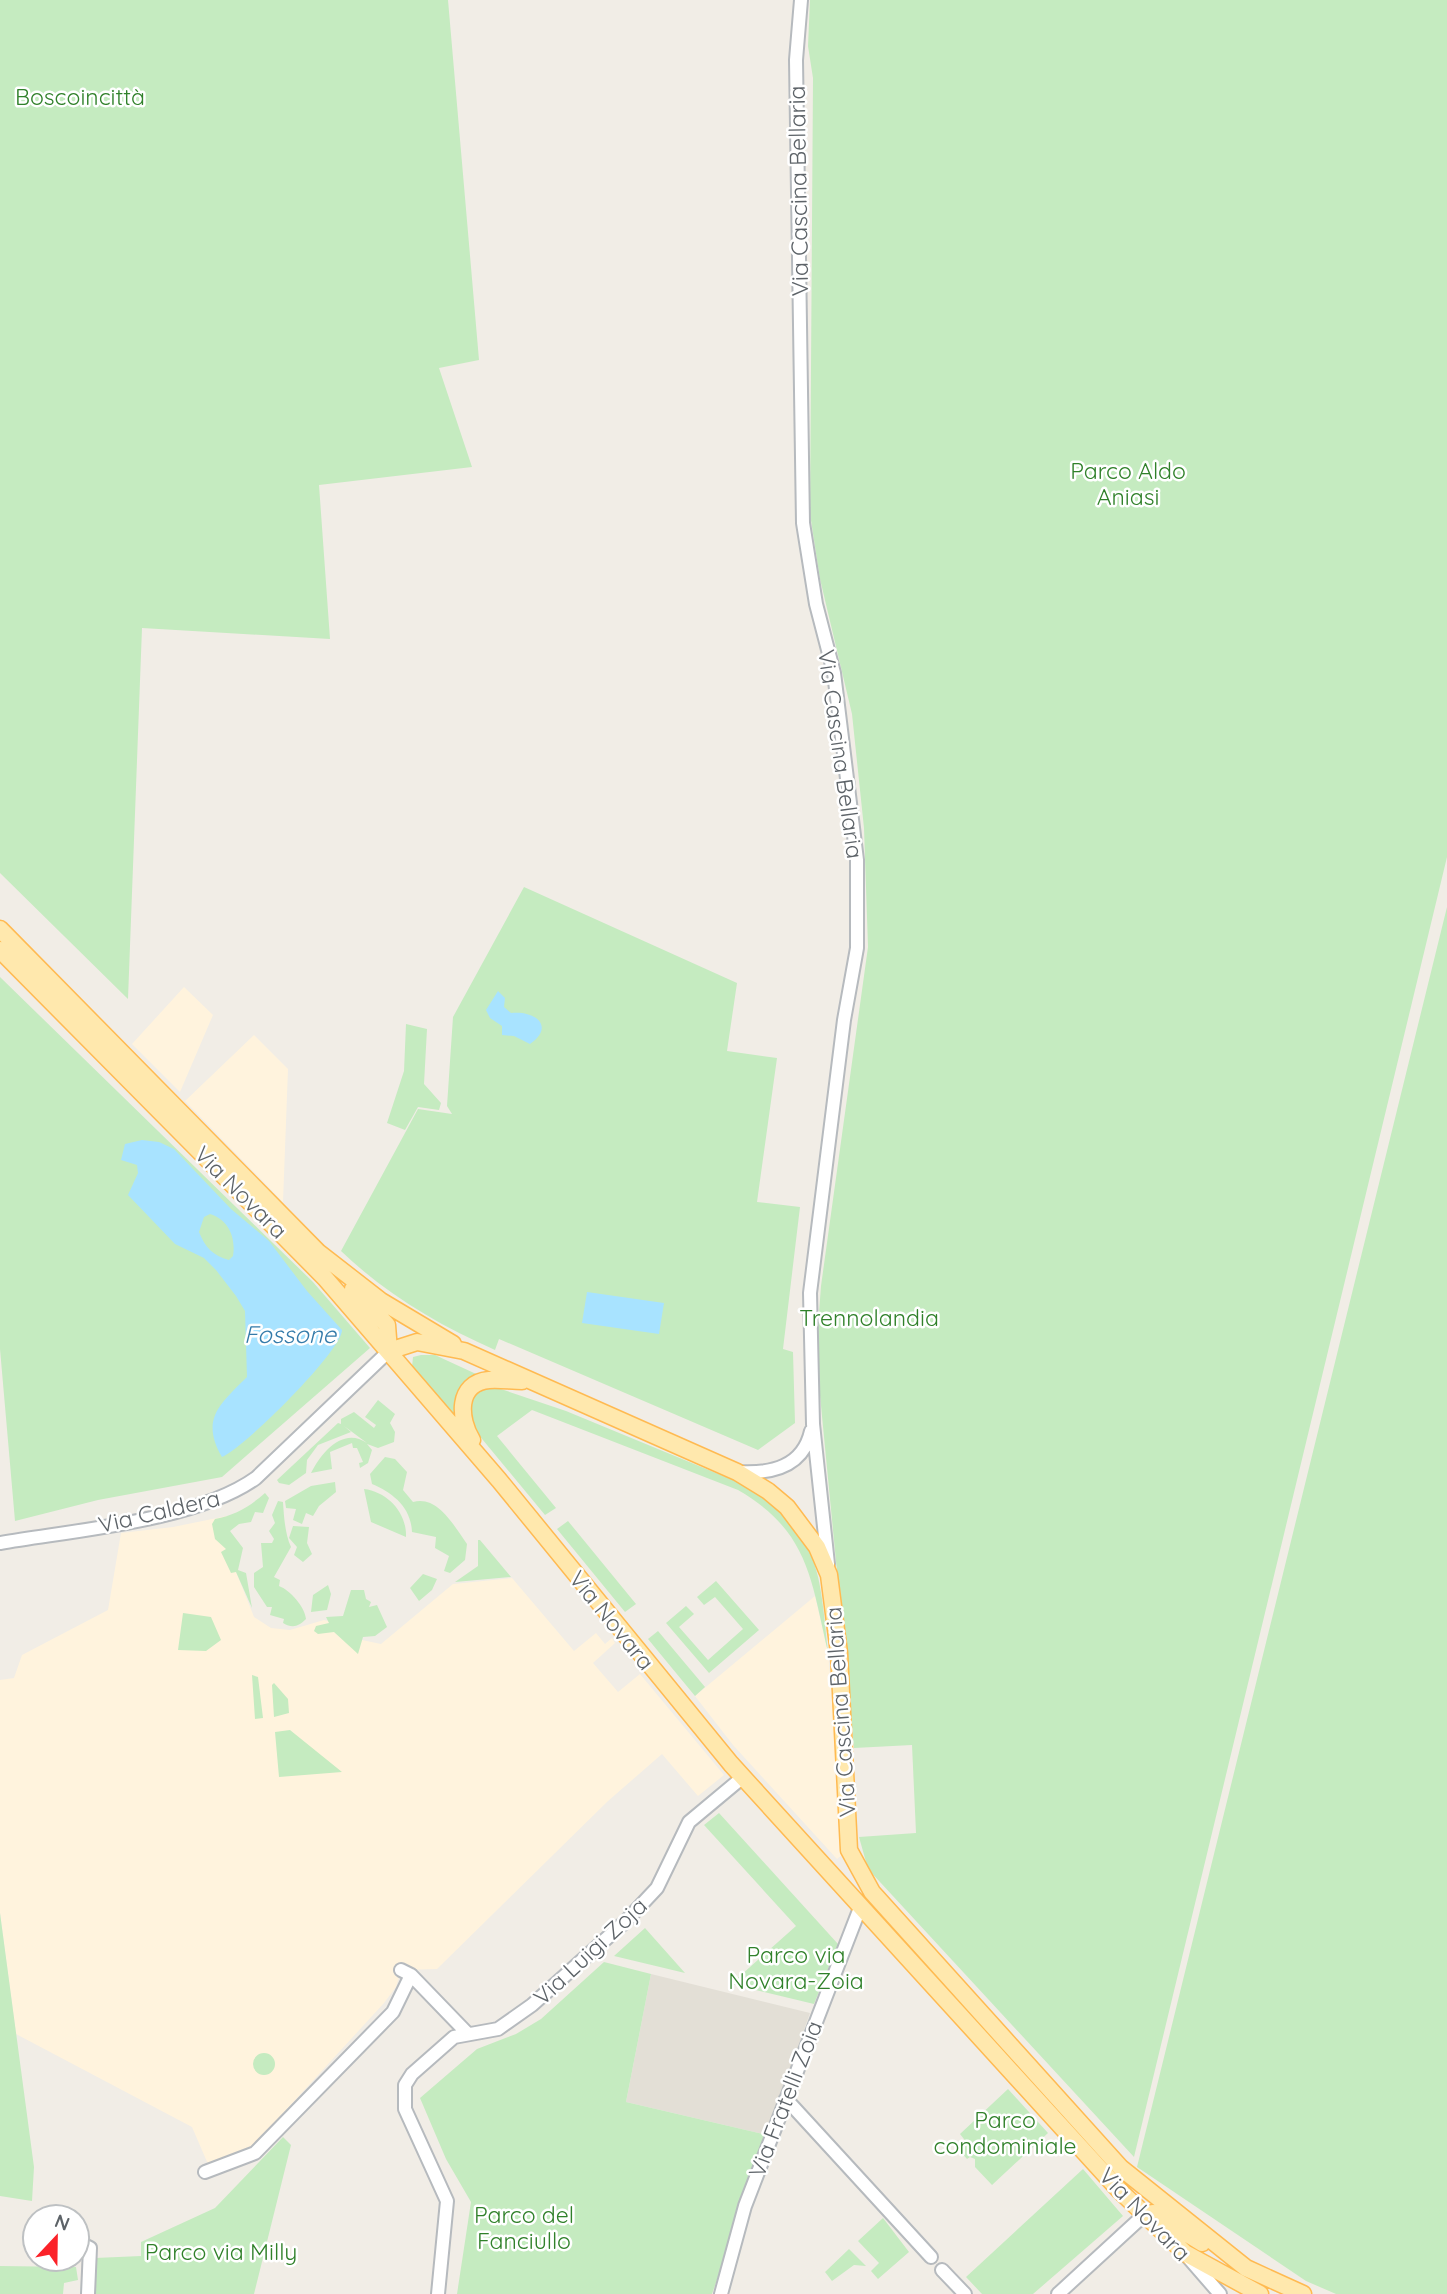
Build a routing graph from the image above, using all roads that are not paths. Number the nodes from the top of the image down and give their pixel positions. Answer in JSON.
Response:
{"nodes":[{"id":1,"x":801,"y":0,"type":"edge"},
{"id":2,"x":0,"y":929,"type":"edge"},
{"id":3,"x":0,"y":950,"type":"edge"},
{"id":4,"x":318,"y":1252,"type":"junction"},
{"id":5,"x":389,"y":1351,"type":"junction"},
{"id":6,"x":464,"y":1351,"type":"junction"},
{"id":7,"x":535,"y":1382,"type":"junction"},
{"id":8,"x":813,"y":1424,"type":"junction"},
{"id":9,"x":737,"y":1472,"type":"junction"},
{"id":10,"x":499,"y":1480,"type":"junction"},
{"id":11,"x":0,"y":1542,"type":"edge"},
{"id":12,"x":829,"y":1575,"type":"junction"},
{"id":13,"x":743,"y":1777,"type":"junction"},
{"id":14,"x":849,"y":1850,"type":"junction"},
{"id":15,"x":820,"y":1863,"type":"junction"},
{"id":16,"x":860,"y":1908,"type":"junction"},
{"id":17,"x":467,"y":2033,"type":"junction"},
{"id":18,"x":786,"y":2099,"type":"junction"},
{"id":19,"x":205,"y":2172,"type":"dead end"},
{"id":20,"x":1141,"y":2186,"type":"junction"},
{"id":21,"x":1143,"y":2216,"type":"junction"},
{"id":22,"x":1185,"y":2253,"type":"junction"},
{"id":23,"x":931,"y":2257,"type":"dead end"},
{"id":24,"x":1246,"y":2268,"type":"junction"},
{"id":25,"x":942,"y":2270,"type":"dead end"},
{"id":26,"x":89,"y":2273,"type":"edge"},
{"id":27,"x":1279,"y":2289,"type":"edge"},
{"id":28,"x":88,"y":2294,"type":"edge"},
{"id":29,"x":438,"y":2294,"type":"edge"},
{"id":30,"x":721,"y":2294,"type":"edge"},
{"id":31,"x":965,"y":2294,"type":"edge"},
{"id":32,"x":1058,"y":2294,"type":"edge"},
{"id":33,"x":1220,"y":2294,"type":"edge"},
{"id":34,"x":1260,"y":2294,"type":"edge"},
{"id":35,"x":1303,"y":2294,"type":"edge"}],
"edges":[{"from":1,"to":8,"type":"street","name":"Via Cascina Bellaria"},
{"from":2,"to":4,"type":"main road","name":"Via Novara"},
{"from":3,"to":5,"type":"main road","name":"Via Novara"},
{"from":4,"to":5,"type":"main road"},
{"from":4,"to":6,"type":"main road","name":"Via Novara"},
{"from":5,"to":6,"type":"main road"},
{"from":5,"to":10,"type":"main road","name":"Via Novara"},
{"from":5,"to":11,"type":"street","name":"Via Caldera"},
{"from":6,"to":7,"type":"main road","name":"Via Cascina Bellaria"},
{"from":7,"to":9,"type":"main road","name":"Via Cascina Bellaria"},
{"from":7,"to":10,"type":"main road"},
{"from":8,"to":9,"type":"street","name":"Via Cascina Bellaria"},
{"from":8,"to":12,"type":"street","name":"Via Cascina Bellaria"},
{"from":9,"to":12,"type":"main road","name":"Via Cascina Bellaria"},
{"from":10,"to":13,"type":"main road","name":"Via Novara"},
{"from":12,"to":14,"type":"main road","name":"Via Cascina Bellaria"},
{"from":13,"to":15,"type":"main road","name":"Via Novara"},
{"from":13,"to":17,"type":"street","name":"Via Luigi Zoja"},
{"from":14,"to":15,"type":"main road"},
{"from":14,"to":20,"type":"main road","name":"Via Novara"},
{"from":15,"to":16,"type":"main road","name":"Via Novara"},
{"from":16,"to":18,"type":"street","name":"Via Fratelli Zoia"},
{"from":16,"to":21,"type":"main road","name":"Via Novara"},
{"from":17,"to":19,"type":"street"},
{"from":17,"to":29,"type":"street","name":"Via Luigi Zoja"},
{"from":18,"to":23,"type":"street"},
{"from":18,"to":30,"type":"street","name":"Via Fratelli Zoia"},
{"from":20,"to":21,"type":"main road"},
{"from":20,"to":24,"type":"main road","name":"Via Novara"},
{"from":21,"to":22,"type":"main road","name":"Via Novara"},
{"from":21,"to":24,"type":"main road"},
{"from":21,"to":32,"type":"street"},
{"from":22,"to":33,"type":"street","name":"Via Novara"},
{"from":22,"to":34,"type":"main road"},
{"from":24,"to":27,"type":"main road","name":"Via Novara"},
{"from":25,"to":31,"type":"street"},
{"from":26,"to":28,"type":"street"},
{"from":27,"to":35,"type":"main road","name":"Via Novara"}]}
